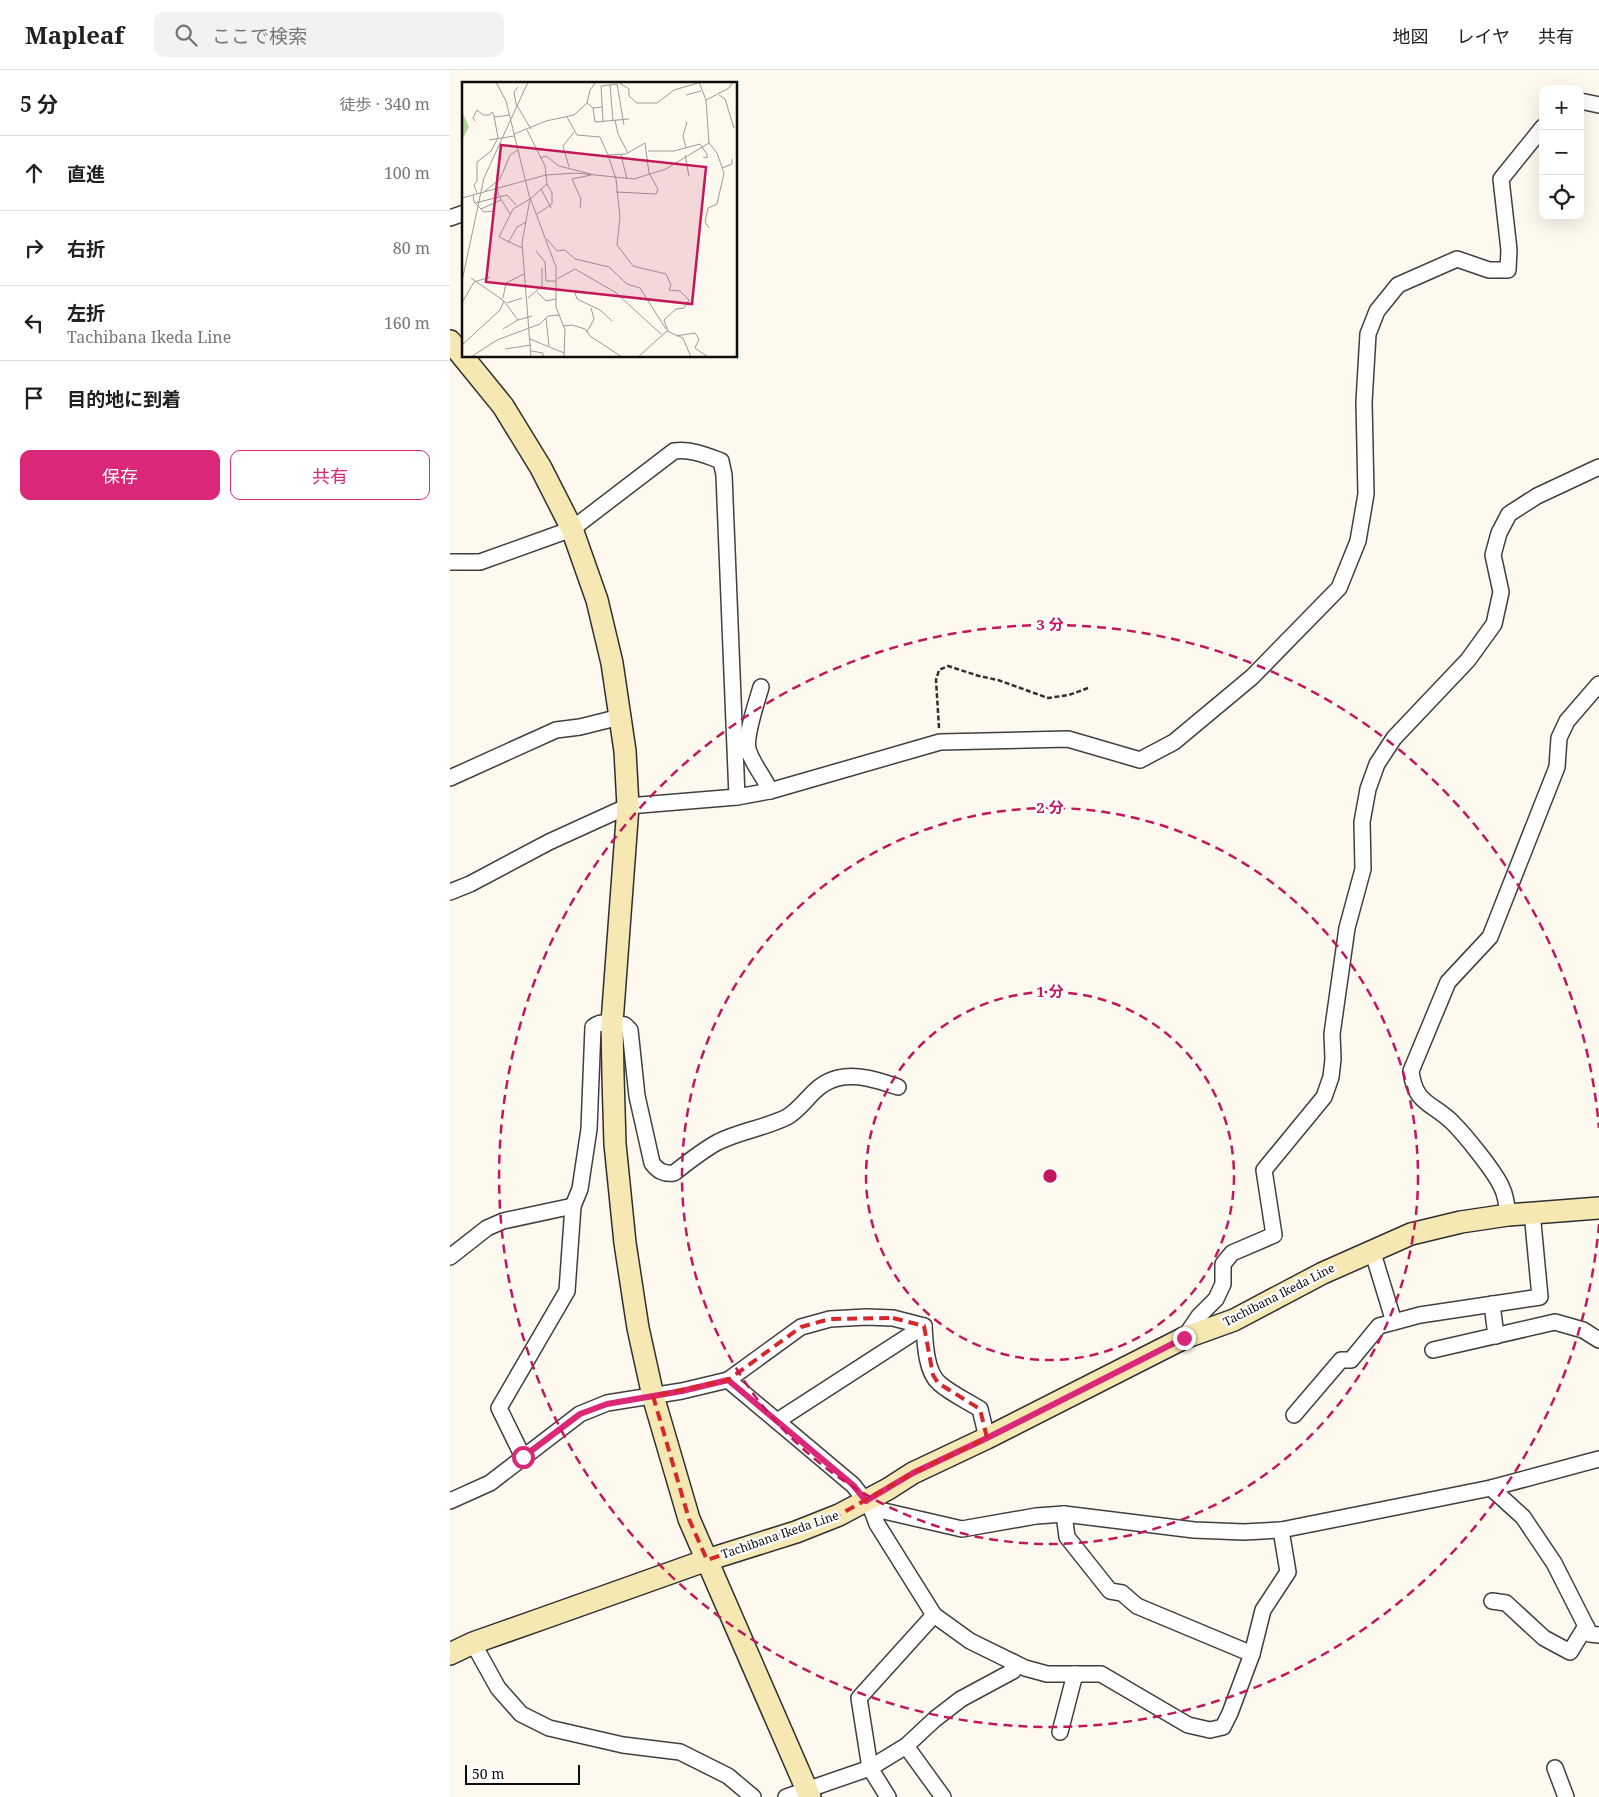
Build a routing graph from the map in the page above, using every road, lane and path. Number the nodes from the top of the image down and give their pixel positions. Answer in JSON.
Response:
{"nodes":[{"id":1,"x":1584,"y":102,"type":"edge"},
{"id":2,"x":1599,"y":105,"type":"edge"},
{"id":3,"x":1541,"y":130,"type":"edge"},
{"id":4,"x":462,"y":214,"type":"edge"},
{"id":5,"x":450,"y":218,"type":"edge"},
{"id":6,"x":450,"y":341,"type":"edge"},
{"id":7,"x":462,"y":356,"type":"edge"},
{"id":8,"x":464,"y":358,"type":"edge"},
{"id":9,"x":1599,"y":467,"type":"edge"},
{"id":10,"x":572,"y":529,"type":"junction"},
{"id":11,"x":450,"y":562,"type":"edge"},
{"id":12,"x":1599,"y":684,"type":"edge"},
{"id":13,"x":761,"y":687,"type":"dead end"},
{"id":14,"x":1088,"y":688,"type":"dead end"},
{"id":15,"x":620,"y":717,"type":"junction"},
{"id":16,"x":940,"y":742,"type":"junction"},
{"id":17,"x":450,"y":778,"type":"edge"},
{"id":18,"x":770,"y":790,"type":"junction"},
{"id":19,"x":737,"y":796,"type":"junction"},
{"id":20,"x":628,"y":806,"type":"junction"},
{"id":21,"x":450,"y":892,"type":"edge"},
{"id":22,"x":612,"y":1023,"type":"junction"},
{"id":23,"x":898,"y":1087,"type":"dead end"},
{"id":24,"x":573,"y":1206,"type":"junction"},
{"id":25,"x":1599,"y":1208,"type":"edge"},
{"id":26,"x":1532,"y":1212,"type":"junction"},
{"id":27,"x":1508,"y":1215,"type":"junction"},
{"id":28,"x":1372,"y":1250,"type":"junction"},
{"id":29,"x":450,"y":1257,"type":"edge"},
{"id":30,"x":1492,"y":1304,"type":"junction"},
{"id":31,"x":1394,"y":1322,"type":"junction"},
{"id":32,"x":924,"y":1326,"type":"junction"},
{"id":33,"x":1496,"y":1336,"type":"junction"},
{"id":34,"x":1184,"y":1338,"type":"junction"},
{"id":35,"x":1599,"y":1340,"type":"edge"},
{"id":36,"x":1433,"y":1350,"type":"dead end"},
{"id":37,"x":728,"y":1380,"type":"junction"},
{"id":38,"x":653,"y":1396,"type":"junction"},
{"id":39,"x":1294,"y":1415,"type":"dead end"},
{"id":40,"x":777,"y":1421,"type":"junction"},
{"id":41,"x":987,"y":1438,"type":"junction"},
{"id":42,"x":523,"y":1457,"type":"junction"},
{"id":43,"x":1599,"y":1459,"type":"edge"},
{"id":44,"x":1491,"y":1488,"type":"junction"},
{"id":45,"x":450,"y":1501,"type":"edge"},
{"id":46,"x":869,"y":1505,"type":"junction"},
{"id":47,"x":1064,"y":1514,"type":"junction"},
{"id":48,"x":1282,"y":1530,"type":"junction"},
{"id":49,"x":707,"y":1560,"type":"junction"},
{"id":50,"x":1492,"y":1602,"type":"dead end"},
{"id":51,"x":934,"y":1615,"type":"junction"},
{"id":52,"x":1586,"y":1626,"type":"junction"},
{"id":53,"x":1599,"y":1635,"type":"edge"},
{"id":54,"x":473,"y":1643,"type":"junction"},
{"id":55,"x":450,"y":1654,"type":"edge"},
{"id":56,"x":1252,"y":1654,"type":"junction"},
{"id":57,"x":1013,"y":1662,"type":"junction"},
{"id":58,"x":1075,"y":1674,"type":"junction"},
{"id":59,"x":1060,"y":1732,"type":"dead end"},
{"id":60,"x":906,"y":1746,"type":"junction"},
{"id":61,"x":870,"y":1768,"type":"junction"},
{"id":62,"x":1555,"y":1768,"type":"dead end"},
{"id":63,"x":809,"y":1794,"type":"edge"},
{"id":64,"x":753,"y":1797,"type":"edge"},
{"id":65,"x":786,"y":1797,"type":"edge"},
{"id":66,"x":888,"y":1797,"type":"edge"},
{"id":67,"x":943,"y":1797,"type":"edge"},
{"id":68,"x":1566,"y":1797,"type":"edge"}],
"edges":[{"from":1,"to":2,"type":"street"},
{"from":3,"to":16,"type":"street"},
{"from":4,"to":5,"type":"street"},
{"from":6,"to":7,"type":"street"},
{"from":8,"to":10,"type":"street"},
{"from":9,"to":34,"type":"street"},
{"from":10,"to":11,"type":"street"},
{"from":10,"to":15,"type":"street"},
{"from":10,"to":19,"type":"street"},
{"from":12,"to":27,"type":"street"},
{"from":13,"to":18,"type":"street"},
{"from":14,"to":16,"type":"path"},
{"from":15,"to":17,"type":"street"},
{"from":15,"to":20,"type":"street"},
{"from":16,"to":18,"type":"street"},
{"from":18,"to":19,"type":"street"},
{"from":19,"to":20,"type":"street"},
{"from":20,"to":21,"type":"street"},
{"from":20,"to":22,"type":"street"},
{"from":22,"to":23,"type":"street"},
{"from":22,"to":24,"type":"street"},
{"from":22,"to":38,"type":"street"},
{"from":24,"to":29,"type":"street"},
{"from":24,"to":42,"type":"street"},
{"from":25,"to":26,"type":"street","name":"Tachibana Ikeda Line"},
{"from":26,"to":27,"type":"street","name":"Tachibana Ikeda Line"},
{"from":26,"to":30,"type":"street"},
{"from":27,"to":28,"type":"street","name":"Tachibana Ikeda Line"},
{"from":28,"to":31,"type":"street"},
{"from":28,"to":34,"type":"street","name":"Tachibana Ikeda Line"},
{"from":30,"to":31,"type":"street"},
{"from":30,"to":33,"type":"street"},
{"from":31,"to":39,"type":"street"},
{"from":32,"to":37,"type":"street"},
{"from":32,"to":40,"type":"street"},
{"from":32,"to":41,"type":"street"},
{"from":33,"to":35,"type":"street"},
{"from":33,"to":36,"type":"street"},
{"from":34,"to":41,"type":"street","name":"Tachibana Ikeda Line"},
{"from":37,"to":38,"type":"street"},
{"from":37,"to":40,"type":"street"},
{"from":38,"to":42,"type":"street"},
{"from":38,"to":49,"type":"street"},
{"from":40,"to":46,"type":"street"},
{"from":41,"to":46,"type":"street","name":"Tachibana Ikeda Line"},
{"from":42,"to":45,"type":"street"},
{"from":43,"to":44,"type":"street"},
{"from":44,"to":48,"type":"street"},
{"from":44,"to":52,"type":"street"},
{"from":46,"to":47,"type":"street"},
{"from":46,"to":49,"type":"street","name":"Tachibana Ikeda Line"},
{"from":46,"to":51,"type":"street"},
{"from":47,"to":48,"type":"street"},
{"from":47,"to":56,"type":"street"},
{"from":48,"to":56,"type":"street"},
{"from":49,"to":54,"type":"street","name":"Tachibana Ikeda Line"},
{"from":49,"to":63,"type":"street"},
{"from":50,"to":52,"type":"street"},
{"from":51,"to":57,"type":"street"},
{"from":51,"to":61,"type":"street"},
{"from":52,"to":53,"type":"street"},
{"from":54,"to":55,"type":"street","name":"Tachibana Ikeda Line"},
{"from":54,"to":64,"type":"street"},
{"from":56,"to":58,"type":"street"},
{"from":57,"to":58,"type":"street"},
{"from":57,"to":60,"type":"street"},
{"from":58,"to":59,"type":"street"},
{"from":60,"to":61,"type":"street"},
{"from":60,"to":67,"type":"street"},
{"from":61,"to":63,"type":"street"},
{"from":61,"to":66,"type":"street"},
{"from":62,"to":68,"type":"street"},
{"from":63,"to":65,"type":"street"}]}
